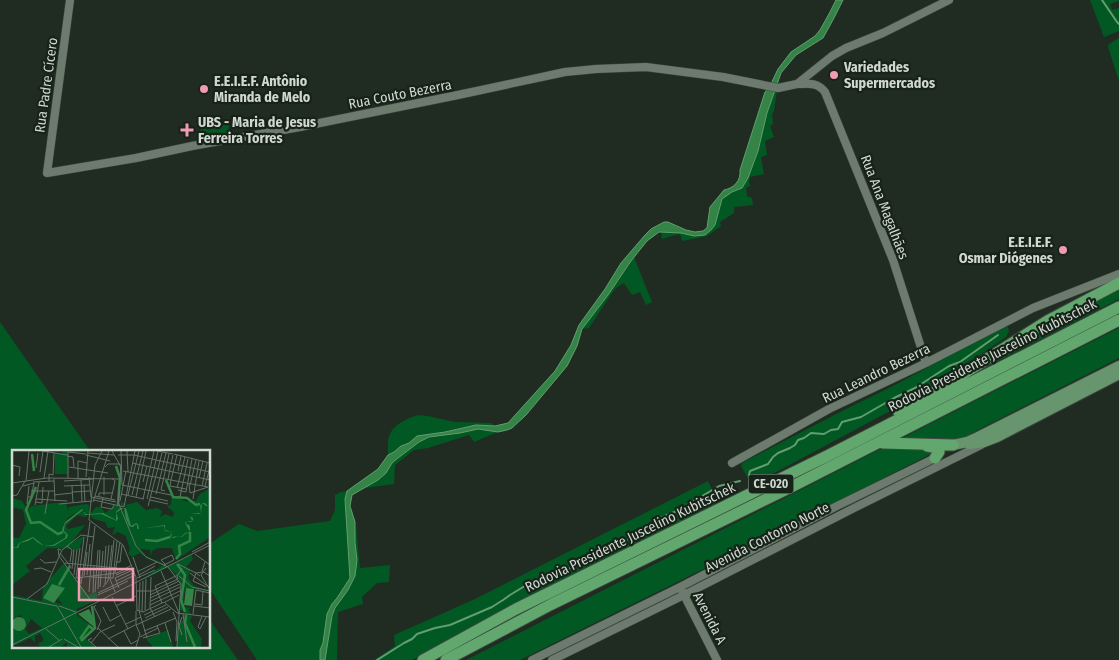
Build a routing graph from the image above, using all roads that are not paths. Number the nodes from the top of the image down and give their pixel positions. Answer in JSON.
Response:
{"nodes":[{"id":1,"x":70,"y":0,"type":"edge"},
{"id":2,"x":949,"y":0,"type":"edge"},
{"id":3,"x":814,"y":69,"type":"junction"},
{"id":4,"x":797,"y":84,"type":"junction"},
{"id":5,"x":822,"y":88,"type":"junction"},
{"id":6,"x":46,"y":173,"type":"joint"},
{"id":7,"x":1119,"y":274,"type":"edge"},
{"id":8,"x":1119,"y":283,"type":"edge"},
{"id":9,"x":1119,"y":307,"type":"edge"},
{"id":10,"x":1119,"y":320,"type":"edge"},
{"id":11,"x":926,"y":363,"type":"junction"},
{"id":12,"x":1119,"y":366,"type":"edge"},
{"id":13,"x":1119,"y":374,"type":"edge"},
{"id":14,"x":994,"y":438,"type":"junction"},
{"id":15,"x":879,"y":442,"type":"junction"},
{"id":16,"x":906,"y":443,"type":"junction"},
{"id":17,"x":953,"y":445,"type":"junction"},
{"id":18,"x":827,"y":456,"type":"junction"},
{"id":19,"x":935,"y":458,"type":"joint"},
{"id":20,"x":732,"y":463,"type":"dead end"},
{"id":21,"x":837,"y":506,"type":"junction"},
{"id":22,"x":840,"y":514,"type":"junction"},
{"id":23,"x":682,"y":591,"type":"junction"},
{"id":24,"x":562,"y":645,"type":"junction"},
{"id":25,"x":566,"y":653,"type":"junction"},
{"id":26,"x":423,"y":660,"type":"edge"},
{"id":27,"x":446,"y":660,"type":"edge"},
{"id":28,"x":532,"y":660,"type":"edge"},
{"id":29,"x":552,"y":660,"type":"edge"},
{"id":30,"x":717,"y":660,"type":"edge"}],
"edges":[{"from":1,"to":6,"type":"street","name":"Rua Padre Cícero"},
{"from":2,"to":3,"type":"street"},
{"from":3,"to":4,"type":"street"},
{"from":3,"to":5,"type":"street","name":"Rua Ana Magalhães"},
{"from":4,"to":5,"type":"street"},
{"from":4,"to":6,"type":"street","name":"Rua Couto Bezerra"},
{"from":5,"to":11,"type":"street","name":"Rua Ana Magalhães"},
{"from":7,"to":11,"type":"street","name":"Rua Leandro Bezerra"},
{"from":8,"to":18,"type":"highway"},
{"from":9,"to":18,"type":"highway","name":"Rodovia Presidente Juscelino Kubitschek","number":"CE-020"},
{"from":10,"to":15,"type":"highway","name":"Rodovia Presidente Juscelino Kubitschek","number":"CE-020"},
{"from":11,"to":20,"type":"street","name":"Rua Leandro Bezerra"},
{"from":12,"to":17,"type":"main road"},
{"from":13,"to":14,"type":"main road"},
{"from":14,"to":17,"type":"main road"},
{"from":14,"to":22,"type":"street","name":"Avenida Contorno Norte"},
{"from":15,"to":16,"type":"highway"},
{"from":15,"to":27,"type":"highway","name":"Rodovia Presidente Juscelino Kubitschek","number":"CE-020"},
{"from":16,"to":17,"type":"highway"},
{"from":16,"to":19,"type":"highway"},
{"from":18,"to":26,"type":"highway","name":"Rodovia Presidente Juscelino Kubitschek","number":"CE-020"},
{"from":19,"to":21,"type":"street","name":"Avenida Contorno Norte"},
{"from":21,"to":22,"type":"street"},
{"from":21,"to":23,"type":"street","name":"Avenida Contorno Norte"},
{"from":22,"to":23,"type":"street","name":"Avenida Contorno Norte"},
{"from":23,"to":24,"type":"street","name":"Avenida Contorno Norte"},
{"from":23,"to":25,"type":"street","name":"Avenida Contorno Norte"},
{"from":23,"to":30,"type":"street","name":"Avenida A"},
{"from":24,"to":25,"type":"street"},
{"from":24,"to":28,"type":"street","name":"Avenida Contorno Norte"},
{"from":25,"to":29,"type":"street","name":"Avenida Contorno Norte"}]}
